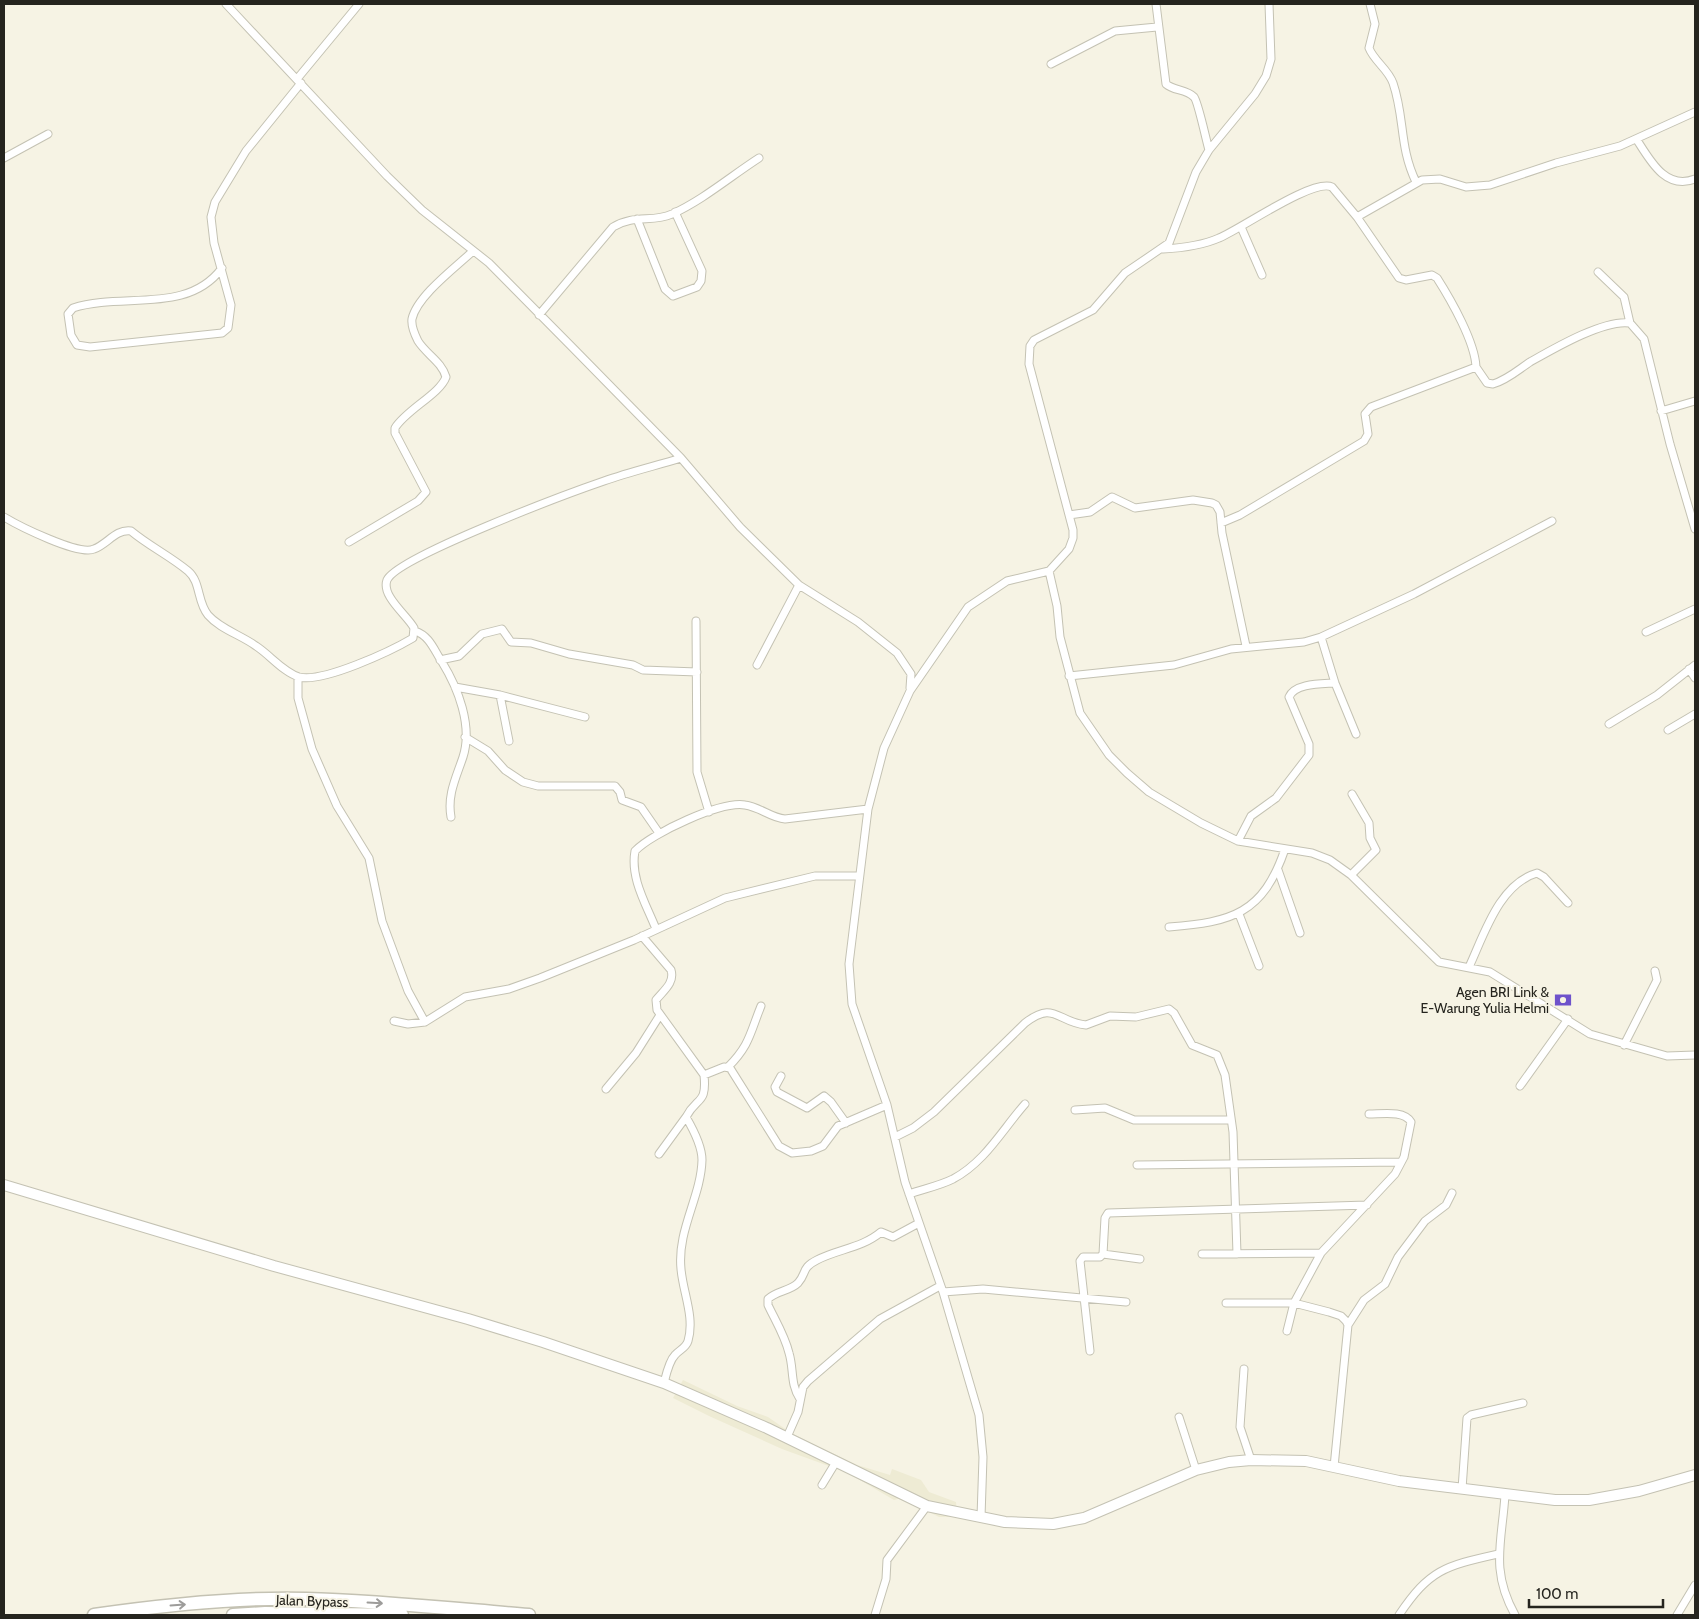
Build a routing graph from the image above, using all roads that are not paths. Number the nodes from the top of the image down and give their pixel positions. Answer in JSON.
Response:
{"nodes":[{"id":1,"x":226,"y":4,"type":"edge"},
{"id":2,"x":360,"y":4,"type":"edge"},
{"id":3,"x":1156,"y":4,"type":"edge"},
{"id":4,"x":1269,"y":4,"type":"edge"},
{"id":5,"x":1370,"y":4,"type":"edge"},
{"id":6,"x":1157,"y":27,"type":"junction"},
{"id":7,"x":1051,"y":64,"type":"dead end"},
{"id":8,"x":299,"y":81,"type":"junction"},
{"id":9,"x":1695,"y":112,"type":"edge"},
{"id":10,"x":48,"y":134,"type":"dead end"},
{"id":11,"x":1637,"y":140,"type":"junction"},
{"id":12,"x":1209,"y":150,"type":"junction"},
{"id":13,"x":4,"y":158,"type":"edge"},
{"id":14,"x":759,"y":158,"type":"dead end"},
{"id":15,"x":1695,"y":179,"type":"edge"},
{"id":16,"x":1416,"y":182,"type":"junction"},
{"id":17,"x":675,"y":212,"type":"junction"},
{"id":18,"x":1357,"y":218,"type":"junction"},
{"id":19,"x":637,"y":219,"type":"junction"},
{"id":20,"x":1241,"y":227,"type":"junction"},
{"id":21,"x":1163,"y":248,"type":"junction"},
{"id":22,"x":473,"y":251,"type":"junction"},
{"id":23,"x":222,"y":268,"type":"junction"},
{"id":24,"x":1598,"y":272,"type":"dead end"},
{"id":25,"x":1262,"y":275,"type":"dead end"},
{"id":26,"x":539,"y":315,"type":"junction"},
{"id":27,"x":1630,"y":322,"type":"junction"},
{"id":28,"x":1476,"y":367,"type":"junction"},
{"id":29,"x":1695,"y":401,"type":"edge"},
{"id":30,"x":1661,"y":411,"type":"junction"},
{"id":31,"x":680,"y":458,"type":"junction"},
{"id":32,"x":1069,"y":515,"type":"junction"},
{"id":33,"x":4,"y":517,"type":"edge"},
{"id":34,"x":1552,"y":521,"type":"dead end"},
{"id":35,"x":1221,"y":523,"type":"junction"},
{"id":36,"x":1695,"y":529,"type":"edge"},
{"id":37,"x":349,"y":542,"type":"dead end"},
{"id":38,"x":1049,"y":571,"type":"junction"},
{"id":39,"x":799,"y":585,"type":"junction"},
{"id":40,"x":1695,"y":609,"type":"edge"},
{"id":41,"x":696,"y":621,"type":"dead end"},
{"id":42,"x":415,"y":631,"type":"junction"},
{"id":43,"x":1646,"y":632,"type":"dead end"},
{"id":44,"x":1321,"y":636,"type":"junction"},
{"id":45,"x":1246,"y":646,"type":"junction"},
{"id":46,"x":440,"y":660,"type":"junction"},
{"id":47,"x":757,"y":665,"type":"dead end"},
{"id":48,"x":1692,"y":667,"type":"edge"},
{"id":49,"x":697,"y":672,"type":"junction"},
{"id":50,"x":298,"y":676,"type":"junction"},
{"id":51,"x":1069,"y":676,"type":"junction"},
{"id":52,"x":1695,"y":678,"type":"edge"},
{"id":53,"x":1335,"y":684,"type":"junction"},
{"id":54,"x":455,"y":687,"type":"junction"},
{"id":55,"x":910,"y":691,"type":"junction"},
{"id":56,"x":500,"y":695,"type":"junction"},
{"id":57,"x":1695,"y":714,"type":"edge"},
{"id":58,"x":584,"y":717,"type":"dead end"},
{"id":59,"x":1608,"y":724,"type":"dead end"},
{"id":60,"x":1668,"y":730,"type":"dead end"},
{"id":61,"x":1356,"y":734,"type":"dead end"},
{"id":62,"x":465,"y":738,"type":"junction"},
{"id":63,"x":509,"y":740,"type":"dead end"},
{"id":64,"x":1352,"y":794,"type":"dead end"},
{"id":65,"x":868,"y":809,"type":"junction"},
{"id":66,"x":710,"y":812,"type":"junction"},
{"id":67,"x":451,"y":817,"type":"dead end"},
{"id":68,"x":659,"y":833,"type":"junction"},
{"id":69,"x":1238,"y":841,"type":"junction"},
{"id":70,"x":1285,"y":849,"type":"junction"},
{"id":71,"x":1278,"y":870,"type":"junction"},
{"id":72,"x":1351,"y":875,"type":"junction"},
{"id":73,"x":858,"y":876,"type":"junction"},
{"id":74,"x":1568,"y":903,"type":"dead end"},
{"id":75,"x":1239,"y":914,"type":"junction"},
{"id":76,"x":1169,"y":926,"type":"dead end"},
{"id":77,"x":656,"y":929,"type":"junction"},
{"id":78,"x":1300,"y":933,"type":"dead end"},
{"id":79,"x":642,"y":936,"type":"junction"},
{"id":80,"x":1259,"y":966,"type":"dead end"},
{"id":81,"x":1469,"y":967,"type":"junction"},
{"id":82,"x":1655,"y":971,"type":"dead end"},
{"id":83,"x":761,"y":1006,"type":"dead end"},
{"id":84,"x":660,"y":1015,"type":"junction"},
{"id":85,"x":1568,"y":1019,"type":"junction"},
{"id":86,"x":394,"y":1021,"type":"dead end"},
{"id":87,"x":425,"y":1022,"type":"junction"},
{"id":88,"x":1624,"y":1045,"type":"junction"},
{"id":89,"x":1695,"y":1055,"type":"edge"},
{"id":90,"x":728,"y":1067,"type":"junction"},
{"id":91,"x":704,"y":1075,"type":"junction"},
{"id":92,"x":782,"y":1076,"type":"dead end"},
{"id":93,"x":1520,"y":1086,"type":"dead end"},
{"id":94,"x":606,"y":1089,"type":"dead end"},
{"id":95,"x":1025,"y":1104,"type":"dead end"},
{"id":96,"x":887,"y":1105,"type":"junction"},
{"id":97,"x":1075,"y":1110,"type":"dead end"},
{"id":98,"x":1369,"y":1114,"type":"dead end"},
{"id":99,"x":686,"y":1117,"type":"junction"},
{"id":100,"x":1230,"y":1120,"type":"junction"},
{"id":101,"x":846,"y":1122,"type":"junction"},
{"id":102,"x":895,"y":1137,"type":"junction"},
{"id":103,"x":659,"y":1154,"type":"dead end"},
{"id":104,"x":1401,"y":1162,"type":"junction"},
{"id":105,"x":1137,"y":1166,"type":"dead end"},
{"id":106,"x":1233,"y":1166,"type":"junction"},
{"id":107,"x":4,"y":1185,"type":"edge"},
{"id":108,"x":1452,"y":1193,"type":"dead end"},
{"id":109,"x":909,"y":1194,"type":"junction"},
{"id":110,"x":1367,"y":1205,"type":"junction"},
{"id":111,"x":1234,"y":1208,"type":"junction"},
{"id":112,"x":919,"y":1223,"type":"junction"},
{"id":113,"x":1321,"y":1253,"type":"junction"},
{"id":114,"x":1104,"y":1254,"type":"junction"},
{"id":115,"x":1202,"y":1254,"type":"dead end"},
{"id":116,"x":1237,"y":1254,"type":"junction"},
{"id":117,"x":1140,"y":1259,"type":"dead end"},
{"id":118,"x":942,"y":1289,"type":"junction"},
{"id":119,"x":1083,"y":1298,"type":"junction"},
{"id":120,"x":1126,"y":1302,"type":"dead end"},
{"id":121,"x":1226,"y":1303,"type":"dead end"},
{"id":122,"x":1294,"y":1303,"type":"junction"},
{"id":123,"x":1348,"y":1325,"type":"junction"},
{"id":124,"x":1287,"y":1331,"type":"dead end"},
{"id":125,"x":1090,"y":1351,"type":"dead end"},
{"id":126,"x":1244,"y":1370,"type":"dead end"},
{"id":127,"x":664,"y":1383,"type":"junction"},
{"id":128,"x":800,"y":1399,"type":"junction"},
{"id":129,"x":1523,"y":1402,"type":"dead end"},
{"id":130,"x":1179,"y":1417,"type":"dead end"},
{"id":131,"x":786,"y":1437,"type":"junction"},
{"id":132,"x":1251,"y":1460,"type":"junction"},
{"id":133,"x":836,"y":1462,"type":"junction"},
{"id":134,"x":1334,"y":1467,"type":"junction"},
{"id":135,"x":1196,"y":1470,"type":"junction"},
{"id":136,"x":1695,"y":1475,"type":"edge"},
{"id":137,"x":822,"y":1485,"type":"dead end"},
{"id":138,"x":1462,"y":1489,"type":"junction"},
{"id":139,"x":1505,"y":1494,"type":"junction"},
{"id":140,"x":927,"y":1506,"type":"junction"},
{"id":141,"x":981,"y":1517,"type":"junction"},
{"id":142,"x":1498,"y":1554,"type":"junction"},
{"id":143,"x":1695,"y":1585,"type":"edge"},
{"id":144,"x":94,"y":1615,"type":"edge"},
{"id":145,"x":233,"y":1615,"type":"edge"},
{"id":146,"x":402,"y":1615,"type":"edge"},
{"id":147,"x":529,"y":1615,"type":"edge"},
{"id":148,"x":875,"y":1615,"type":"edge"},
{"id":149,"x":1399,"y":1615,"type":"edge"},
{"id":150,"x":1515,"y":1615,"type":"edge"},
{"id":151,"x":1677,"y":1615,"type":"edge"}],
"edges":[{"from":1,"to":8,"type":"street"},
{"from":2,"to":8,"type":"street"},
{"from":3,"to":6,"type":"street"},
{"from":4,"to":12,"type":"street"},
{"from":5,"to":16,"type":"street"},
{"from":6,"to":7,"type":"street"},
{"from":6,"to":12,"type":"street"},
{"from":8,"to":22,"type":"street"},
{"from":8,"to":23,"type":"street"},
{"from":9,"to":11,"type":"street"},
{"from":10,"to":13,"type":"street"},
{"from":11,"to":15,"type":"street"},
{"from":11,"to":16,"type":"street"},
{"from":12,"to":21,"type":"street"},
{"from":14,"to":17,"type":"street"},
{"from":16,"to":18,"type":"street"},
{"from":17,"to":19,"type":"street"},
{"from":17,"to":19,"type":"street"},
{"from":18,"to":20,"type":"street"},
{"from":18,"to":28,"type":"street"},
{"from":19,"to":26,"type":"street"},
{"from":20,"to":21,"type":"street"},
{"from":20,"to":25,"type":"street"},
{"from":21,"to":32,"type":"street"},
{"from":22,"to":26,"type":"street"},
{"from":22,"to":37,"type":"street"},
{"from":23,"to":23,"type":"street"},
{"from":24,"to":27,"type":"street"},
{"from":26,"to":31,"type":"street"},
{"from":27,"to":28,"type":"street"},
{"from":27,"to":30,"type":"street"},
{"from":28,"to":35,"type":"street"},
{"from":29,"to":30,"type":"street"},
{"from":30,"to":36,"type":"street"},
{"from":31,"to":39,"type":"street"},
{"from":31,"to":42,"type":"street"},
{"from":32,"to":35,"type":"street"},
{"from":32,"to":38,"type":"street"},
{"from":33,"to":50,"type":"street"},
{"from":34,"to":44,"type":"street"},
{"from":35,"to":45,"type":"street"},
{"from":38,"to":51,"type":"street"},
{"from":38,"to":55,"type":"street"},
{"from":39,"to":47,"type":"street"},
{"from":39,"to":55,"type":"street"},
{"from":40,"to":43,"type":"street"},
{"from":41,"to":49,"type":"street"},
{"from":42,"to":46,"type":"street"},
{"from":42,"to":50,"type":"street"},
{"from":44,"to":45,"type":"street"},
{"from":44,"to":53,"type":"street"},
{"from":45,"to":51,"type":"street"},
{"from":46,"to":49,"type":"street"},
{"from":46,"to":54,"type":"street"},
{"from":48,"to":52,"type":"street"},
{"from":48,"to":59,"type":"street"},
{"from":49,"to":66,"type":"street"},
{"from":50,"to":87,"type":"street"},
{"from":51,"to":69,"type":"street"},
{"from":53,"to":61,"type":"street"},
{"from":53,"to":69,"type":"street"},
{"from":54,"to":56,"type":"street"},
{"from":54,"to":62,"type":"street"},
{"from":55,"to":65,"type":"street"},
{"from":56,"to":58,"type":"street"},
{"from":56,"to":63,"type":"street"},
{"from":57,"to":60,"type":"street"},
{"from":62,"to":67,"type":"street"},
{"from":62,"to":68,"type":"street"},
{"from":64,"to":72,"type":"street"},
{"from":65,"to":66,"type":"street"},
{"from":65,"to":73,"type":"street"},
{"from":66,"to":68,"type":"street"},
{"from":68,"to":77,"type":"street"},
{"from":69,"to":70,"type":"street"},
{"from":70,"to":71,"type":"street"},
{"from":70,"to":72,"type":"street"},
{"from":71,"to":75,"type":"street"},
{"from":71,"to":78,"type":"street"},
{"from":72,"to":81,"type":"street"},
{"from":73,"to":77,"type":"street"},
{"from":73,"to":96,"type":"street"},
{"from":74,"to":81,"type":"street"},
{"from":75,"to":76,"type":"street"},
{"from":75,"to":80,"type":"street"},
{"from":77,"to":79,"type":"street"},
{"from":79,"to":84,"type":"street"},
{"from":79,"to":87,"type":"street"},
{"from":81,"to":85,"type":"street"},
{"from":82,"to":88,"type":"street"},
{"from":83,"to":90,"type":"street"},
{"from":84,"to":91,"type":"street"},
{"from":84,"to":94,"type":"street"},
{"from":85,"to":88,"type":"street"},
{"from":85,"to":93,"type":"street"},
{"from":86,"to":87,"type":"street"},
{"from":88,"to":89,"type":"street"},
{"from":90,"to":91,"type":"street"},
{"from":90,"to":101,"type":"street"},
{"from":91,"to":99,"type":"street"},
{"from":92,"to":101,"type":"street"},
{"from":95,"to":109,"type":"street"},
{"from":96,"to":101,"type":"street"},
{"from":96,"to":102,"type":"street"},
{"from":97,"to":100,"type":"street"},
{"from":98,"to":104,"type":"street"},
{"from":99,"to":103,"type":"street"},
{"from":99,"to":127,"type":"street"},
{"from":100,"to":102,"type":"street"},
{"from":100,"to":106,"type":"street"},
{"from":102,"to":109,"type":"street"},
{"from":104,"to":106,"type":"street"},
{"from":104,"to":110,"type":"street"},
{"from":105,"to":106,"type":"street"},
{"from":106,"to":111,"type":"street"},
{"from":107,"to":127,"type":"street"},
{"from":108,"to":123,"type":"street"},
{"from":109,"to":112,"type":"street"},
{"from":110,"to":111,"type":"street"},
{"from":110,"to":113,"type":"street"},
{"from":111,"to":114,"type":"street"},
{"from":111,"to":116,"type":"street"},
{"from":112,"to":118,"type":"street"},
{"from":112,"to":128,"type":"street"},
{"from":113,"to":116,"type":"street"},
{"from":113,"to":122,"type":"street"},
{"from":114,"to":117,"type":"street"},
{"from":114,"to":119,"type":"street"},
{"from":115,"to":116,"type":"street"},
{"from":118,"to":119,"type":"street"},
{"from":118,"to":128,"type":"street"},
{"from":118,"to":141,"type":"street"},
{"from":119,"to":120,"type":"street"},
{"from":119,"to":125,"type":"street"},
{"from":121,"to":122,"type":"street"},
{"from":122,"to":123,"type":"street"},
{"from":122,"to":124,"type":"street"},
{"from":123,"to":134,"type":"street"},
{"from":126,"to":132,"type":"street"},
{"from":127,"to":131,"type":"street"},
{"from":128,"to":131,"type":"street"},
{"from":129,"to":138,"type":"street"},
{"from":130,"to":135,"type":"street"},
{"from":131,"to":133,"type":"street"},
{"from":132,"to":134,"type":"street"},
{"from":132,"to":135,"type":"street"},
{"from":133,"to":137,"type":"street"},
{"from":133,"to":140,"type":"street"},
{"from":134,"to":138,"type":"street"},
{"from":135,"to":141,"type":"street"},
{"from":136,"to":139,"type":"street"},
{"from":138,"to":139,"type":"street"},
{"from":139,"to":142,"type":"street"},
{"from":140,"to":141,"type":"street"},
{"from":140,"to":148,"type":"street"},
{"from":142,"to":149,"type":"street"},
{"from":142,"to":150,"type":"street"},
{"from":143,"to":151,"type":"street"},
{"from":144,"to":147,"type":"highway","name":"Jalan Bypass","one_way":true},
{"from":145,"to":146,"type":"highway","name":"Jalan Bypass"}]}
